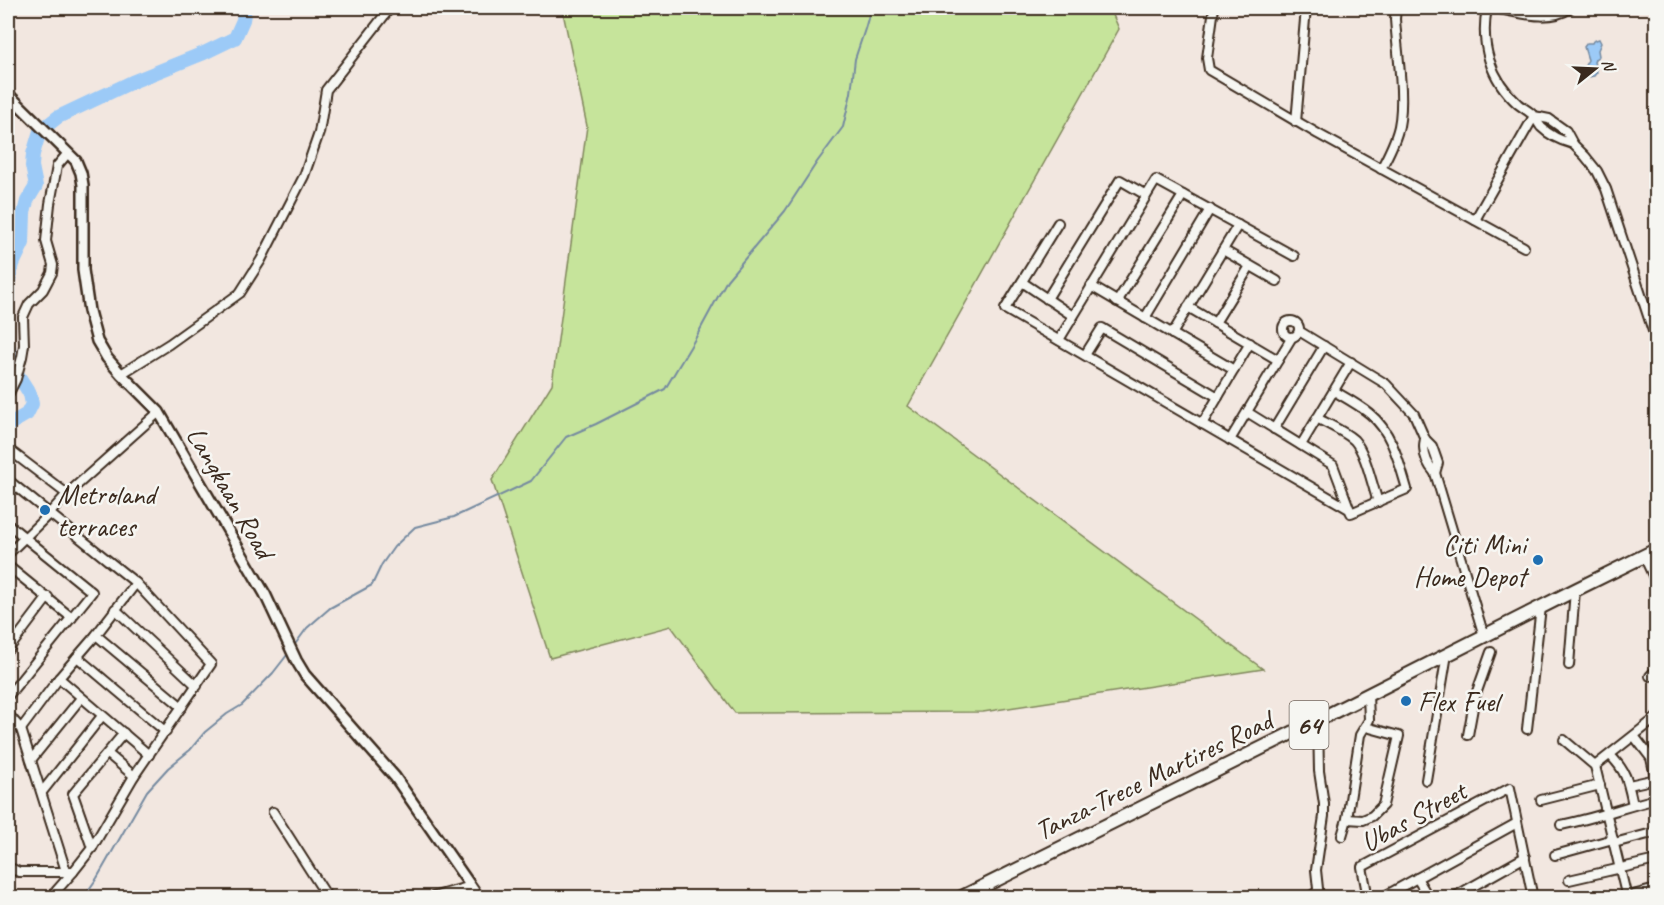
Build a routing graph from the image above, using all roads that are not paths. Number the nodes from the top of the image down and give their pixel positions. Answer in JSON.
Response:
{"nodes":[{"id":1,"x":387,"y":8,"type":"edge"},
{"id":2,"x":1214,"y":8,"type":"edge"},
{"id":3,"x":1306,"y":8,"type":"edge"},
{"id":4,"x":1396,"y":8,"type":"edge"},
{"id":5,"x":1487,"y":8,"type":"edge"},
{"id":6,"x":1494,"y":8,"type":"edge"},
{"id":7,"x":1570,"y":8,"type":"edge"},
{"id":8,"x":9,"y":96,"type":"edge"},
{"id":9,"x":1534,"y":116,"type":"junction"},
{"id":10,"x":1296,"y":122,"type":"junction"},
{"id":11,"x":68,"y":153,"type":"junction"},
{"id":12,"x":1381,"y":169,"type":"junction"},
{"id":13,"x":1146,"y":195,"type":"junction"},
{"id":14,"x":1184,"y":195,"type":"junction"},
{"id":15,"x":1209,"y":209,"type":"junction"},
{"id":16,"x":1475,"y":220,"type":"junction"},
{"id":17,"x":1058,"y":224,"type":"dead end"},
{"id":18,"x":1238,"y":225,"type":"junction"},
{"id":19,"x":1524,"y":247,"type":"dead end"},
{"id":20,"x":1223,"y":250,"type":"junction"},
{"id":21,"x":1294,"y":256,"type":"dead end"},
{"id":22,"x":1250,"y":266,"type":"junction"},
{"id":23,"x":1277,"y":281,"type":"dead end"},
{"id":24,"x":1022,"y":282,"type":"junction"},
{"id":25,"x":1091,"y":286,"type":"junction"},
{"id":26,"x":1047,"y":299,"type":"junction"},
{"id":27,"x":1117,"y":302,"type":"junction"},
{"id":28,"x":1188,"y":307,"type":"junction"},
{"id":29,"x":1073,"y":316,"type":"junction"},
{"id":30,"x":1145,"y":318,"type":"junction"},
{"id":31,"x":1215,"y":323,"type":"junction"},
{"id":32,"x":1299,"y":331,"type":"junction"},
{"id":33,"x":1172,"y":334,"type":"junction"},
{"id":34,"x":1292,"y":337,"type":"junction"},
{"id":35,"x":1059,"y":340,"type":"junction"},
{"id":36,"x":1656,"y":340,"type":"edge"},
{"id":37,"x":1250,"y":343,"type":"junction"},
{"id":38,"x":1324,"y":346,"type":"junction"},
{"id":39,"x":1085,"y":355,"type":"junction"},
{"id":40,"x":1278,"y":360,"type":"junction"},
{"id":41,"x":1351,"y":362,"type":"junction"},
{"id":42,"x":1234,"y":370,"type":"junction"},
{"id":43,"x":121,"y":374,"type":"junction"},
{"id":44,"x":1334,"y":391,"type":"junction"},
{"id":45,"x":8,"y":396,"type":"edge"},
{"id":46,"x":1218,"y":397,"type":"junction"},
{"id":47,"x":159,"y":412,"type":"junction"},
{"id":48,"x":1247,"y":412,"type":"junction"},
{"id":49,"x":1317,"y":418,"type":"junction"},
{"id":50,"x":1202,"y":424,"type":"junction"},
{"id":51,"x":1274,"y":429,"type":"junction"},
{"id":52,"x":1230,"y":440,"type":"junction"},
{"id":53,"x":1301,"y":445,"type":"junction"},
{"id":54,"x":8,"y":449,"type":"edge"},
{"id":55,"x":8,"y":480,"type":"edge"},
{"id":56,"x":67,"y":494,"type":"junction"},
{"id":57,"x":1378,"y":502,"type":"junction"},
{"id":58,"x":1349,"y":509,"type":"junction"},
{"id":59,"x":49,"y":514,"type":"junction"},
{"id":60,"x":8,"y":524,"type":"edge"},
{"id":61,"x":24,"y":538,"type":"junction"},
{"id":62,"x":1656,"y":550,"type":"edge"},
{"id":63,"x":8,"y":554,"type":"edge"},
{"id":64,"x":1644,"y":556,"type":"junction"},
{"id":65,"x":8,"y":566,"type":"edge"},
{"id":66,"x":1656,"y":582,"type":"edge"},
{"id":67,"x":136,"y":584,"type":"junction"},
{"id":68,"x":1575,"y":590,"type":"junction"},
{"id":69,"x":48,"y":597,"type":"junction"},
{"id":70,"x":1541,"y":607,"type":"junction"},
{"id":71,"x":115,"y":609,"type":"junction"},
{"id":72,"x":72,"y":618,"type":"junction"},
{"id":73,"x":96,"y":635,"type":"junction"},
{"id":74,"x":1484,"y":636,"type":"junction"},
{"id":75,"x":8,"y":650,"type":"edge"},
{"id":76,"x":1491,"y":652,"type":"dead end"},
{"id":77,"x":1447,"y":654,"type":"junction"},
{"id":78,"x":76,"y":657,"type":"junction"},
{"id":79,"x":1569,"y":665,"type":"dead end"},
{"id":80,"x":59,"y":678,"type":"junction"},
{"id":81,"x":197,"y":686,"type":"junction"},
{"id":82,"x":1368,"y":694,"type":"junction"},
{"id":83,"x":8,"y":696,"type":"edge"},
{"id":84,"x":81,"y":698,"type":"junction"},
{"id":85,"x":182,"y":707,"type":"junction"},
{"id":86,"x":8,"y":714,"type":"edge"},
{"id":87,"x":102,"y":716,"type":"junction"},
{"id":88,"x":1656,"y":718,"type":"edge"},
{"id":89,"x":1318,"y":720,"type":"junction"},
{"id":90,"x":1366,"y":727,"type":"junction"},
{"id":91,"x":21,"y":729,"type":"junction"},
{"id":92,"x":1527,"y":729,"type":"dead end"},
{"id":93,"x":166,"y":732,"type":"junction"},
{"id":94,"x":124,"y":733,"type":"junction"},
{"id":95,"x":1468,"y":735,"type":"dead end"},
{"id":96,"x":1634,"y":736,"type":"junction"},
{"id":97,"x":1564,"y":740,"type":"dead end"},
{"id":98,"x":108,"y":754,"type":"junction"},
{"id":99,"x":149,"y":755,"type":"junction"},
{"id":100,"x":1610,"y":755,"type":"junction"},
{"id":101,"x":31,"y":760,"type":"junction"},
{"id":102,"x":1595,"y":766,"type":"junction"},
{"id":103,"x":134,"y":776,"type":"junction"},
{"id":104,"x":1426,"y":780,"type":"dead end"},
{"id":105,"x":1656,"y":780,"type":"edge"},
{"id":106,"x":1600,"y":785,"type":"junction"},
{"id":107,"x":1629,"y":785,"type":"junction"},
{"id":108,"x":42,"y":792,"type":"junction"},
{"id":109,"x":1656,"y":799,"type":"edge"},
{"id":110,"x":1541,"y":800,"type":"dead end"},
{"id":111,"x":1633,"y":805,"type":"junction"},
{"id":112,"x":273,"y":812,"type":"dead end"},
{"id":113,"x":1606,"y":812,"type":"junction"},
{"id":114,"x":1347,"y":819,"type":"junction"},
{"id":115,"x":1517,"y":824,"type":"junction"},
{"id":116,"x":1561,"y":825,"type":"dead end"},
{"id":117,"x":1656,"y":832,"type":"edge"},
{"id":118,"x":1342,"y":836,"type":"dead end"},
{"id":119,"x":1613,"y":841,"type":"junction"},
{"id":120,"x":92,"y":848,"type":"junction"},
{"id":121,"x":1555,"y":855,"type":"dead end"},
{"id":122,"x":1525,"y":857,"type":"junction"},
{"id":123,"x":1656,"y":860,"type":"edge"},
{"id":124,"x":8,"y":867,"type":"edge"},
{"id":125,"x":1620,"y":869,"type":"junction"},
{"id":126,"x":69,"y":872,"type":"junction"},
{"id":127,"x":1417,"y":878,"type":"junction"},
{"id":128,"x":1569,"y":880,"type":"dead end"},
{"id":129,"x":471,"y":886,"type":"junction"},
{"id":130,"x":1656,"y":889,"type":"edge"},
{"id":131,"x":1318,"y":895,"type":"edge"},
{"id":132,"x":1533,"y":895,"type":"edge"},
{"id":133,"x":50,"y":897,"type":"edge"},
{"id":134,"x":328,"y":897,"type":"edge"},
{"id":135,"x":429,"y":897,"type":"edge"},
{"id":136,"x":479,"y":897,"type":"edge"},
{"id":137,"x":960,"y":897,"type":"edge"},
{"id":138,"x":1308,"y":897,"type":"edge"},
{"id":139,"x":1368,"y":897,"type":"edge"},
{"id":140,"x":1381,"y":897,"type":"edge"},
{"id":141,"x":1429,"y":897,"type":"edge"},
{"id":142,"x":1452,"y":897,"type":"edge"},
{"id":143,"x":1523,"y":897,"type":"edge"},
{"id":144,"x":1625,"y":897,"type":"edge"}],
"edges":[{"from":1,"to":43,"type":"street"},
{"from":2,"to":10,"type":"street"},
{"from":3,"to":10,"type":"street"},
{"from":4,"to":12,"type":"street"},
{"from":5,"to":9,"type":"street"},
{"from":6,"to":7,"type":"street"},
{"from":8,"to":11,"type":"street","name":"Langkaan Road"},
{"from":9,"to":16,"type":"street"},
{"from":9,"to":36,"type":"street"},
{"from":10,"to":12,"type":"street"},
{"from":11,"to":43,"type":"street","name":"Langkaan Road"},
{"from":11,"to":45,"type":"street"},
{"from":12,"to":16,"type":"street"},
{"from":13,"to":14,"type":"street"},
{"from":13,"to":25,"type":"street"},
{"from":13,"to":26,"type":"street"},
{"from":14,"to":15,"type":"street"},
{"from":14,"to":27,"type":"street"},
{"from":15,"to":18,"type":"street"},
{"from":15,"to":30,"type":"street"},
{"from":16,"to":19,"type":"street"},
{"from":17,"to":24,"type":"street"},
{"from":18,"to":20,"type":"street"},
{"from":18,"to":21,"type":"street"},
{"from":20,"to":22,"type":"street"},
{"from":20,"to":28,"type":"street"},
{"from":22,"to":23,"type":"street"},
{"from":22,"to":31,"type":"street"},
{"from":24,"to":26,"type":"street"},
{"from":24,"to":35,"type":"street"},
{"from":25,"to":27,"type":"street"},
{"from":25,"to":29,"type":"street"},
{"from":26,"to":29,"type":"street"},
{"from":27,"to":30,"type":"street"},
{"from":28,"to":31,"type":"street"},
{"from":28,"to":33,"type":"street"},
{"from":29,"to":35,"type":"street"},
{"from":30,"to":33,"type":"street"},
{"from":31,"to":37,"type":"street"},
{"from":32,"to":34,"type":"street"},
{"from":32,"to":34,"type":"street"},
{"from":32,"to":38,"type":"street"},
{"from":33,"to":42,"type":"street"},
{"from":34,"to":40,"type":"street"},
{"from":35,"to":39,"type":"street"},
{"from":37,"to":40,"type":"street"},
{"from":37,"to":42,"type":"street"},
{"from":38,"to":41,"type":"street"},
{"from":38,"to":51,"type":"street"},
{"from":39,"to":46,"type":"street"},
{"from":39,"to":50,"type":"street"},
{"from":40,"to":48,"type":"street"},
{"from":41,"to":44,"type":"street"},
{"from":41,"to":74,"type":"street"},
{"from":42,"to":46,"type":"street"},
{"from":43,"to":47,"type":"street","name":"Langkaan Road"},
{"from":44,"to":49,"type":"street"},
{"from":44,"to":57,"type":"street"},
{"from":46,"to":50,"type":"street"},
{"from":47,"to":56,"type":"street"},
{"from":47,"to":129,"type":"street","name":"Langkaan Road"},
{"from":48,"to":51,"type":"street"},
{"from":48,"to":52,"type":"street"},
{"from":49,"to":53,"type":"street"},
{"from":49,"to":57,"type":"street"},
{"from":50,"to":52,"type":"street"},
{"from":51,"to":53,"type":"street"},
{"from":52,"to":58,"type":"street"},
{"from":53,"to":58,"type":"street"},
{"from":54,"to":56,"type":"street"},
{"from":55,"to":59,"type":"street"},
{"from":56,"to":59,"type":"street"},
{"from":57,"to":58,"type":"street"},
{"from":59,"to":61,"type":"street"},
{"from":59,"to":67,"type":"street"},
{"from":60,"to":61,"type":"street"},
{"from":61,"to":63,"type":"street"},
{"from":61,"to":72,"type":"street"},
{"from":62,"to":64,"type":"main road","name":"Tanza-Trece Martires Road","number":"64"},
{"from":64,"to":66,"type":"street"},
{"from":64,"to":68,"type":"main road","name":"Tanza-Trece Martires Road","number":"64"},
{"from":65,"to":69,"type":"street"},
{"from":67,"to":71,"type":"street"},
{"from":67,"to":81,"type":"street"},
{"from":68,"to":70,"type":"main road","name":"Tanza-Trece Martires Road","number":"64"},
{"from":68,"to":79,"type":"street"},
{"from":69,"to":72,"type":"street"},
{"from":69,"to":75,"type":"street"},
{"from":70,"to":74,"type":"main road","name":"Tanza-Trece Martires Road","number":"64"},
{"from":70,"to":92,"type":"street"},
{"from":71,"to":73,"type":"street"},
{"from":71,"to":81,"type":"street"},
{"from":72,"to":83,"type":"street"},
{"from":73,"to":78,"type":"street"},
{"from":73,"to":85,"type":"street"},
{"from":74,"to":77,"type":"main road","name":"Tanza-Trece Martires Road","number":"64"},
{"from":76,"to":95,"type":"street"},
{"from":77,"to":82,"type":"main road","name":"Tanza-Trece Martires Road","number":"64"},
{"from":77,"to":104,"type":"street"},
{"from":78,"to":80,"type":"street"},
{"from":78,"to":93,"type":"street"},
{"from":80,"to":84,"type":"street"},
{"from":80,"to":91,"type":"street"},
{"from":81,"to":85,"type":"street"},
{"from":82,"to":89,"type":"main road","name":"Tanza-Trece Martires Road","number":"64"},
{"from":82,"to":90,"type":"street"},
{"from":84,"to":87,"type":"street"},
{"from":84,"to":101,"type":"street"},
{"from":85,"to":93,"type":"street"},
{"from":86,"to":91,"type":"street"},
{"from":87,"to":94,"type":"street"},
{"from":87,"to":108,"type":"street"},
{"from":88,"to":96,"type":"street"},
{"from":89,"to":131,"type":"street"},
{"from":89,"to":137,"type":"main road","name":"Tanza-Trece Martires Road","number":"64"},
{"from":90,"to":114,"type":"street"},
{"from":90,"to":114,"type":"street"},
{"from":91,"to":101,"type":"street"},
{"from":93,"to":99,"type":"street"},
{"from":94,"to":98,"type":"street"},
{"from":94,"to":99,"type":"street"},
{"from":96,"to":100,"type":"street"},
{"from":96,"to":105,"type":"street"},
{"from":97,"to":102,"type":"street"},
{"from":98,"to":103,"type":"street"},
{"from":98,"to":120,"type":"street"},
{"from":99,"to":103,"type":"street"},
{"from":100,"to":102,"type":"street"},
{"from":100,"to":107,"type":"street"},
{"from":101,"to":108,"type":"street"},
{"from":102,"to":106,"type":"street"},
{"from":103,"to":120,"type":"street"},
{"from":105,"to":107,"type":"street"},
{"from":106,"to":110,"type":"street"},
{"from":106,"to":113,"type":"street"},
{"from":107,"to":111,"type":"street"},
{"from":108,"to":126,"type":"street"},
{"from":109,"to":111,"type":"street"},
{"from":111,"to":113,"type":"street"},
{"from":112,"to":134,"type":"street"},
{"from":113,"to":116,"type":"street"},
{"from":113,"to":119,"type":"street"},
{"from":114,"to":118,"type":"street"},
{"from":115,"to":122,"type":"street"},
{"from":115,"to":127,"type":"street"},
{"from":115,"to":139,"type":"street","name":"Ubas Street"},
{"from":117,"to":119,"type":"street"},
{"from":119,"to":121,"type":"street"},
{"from":119,"to":125,"type":"street"},
{"from":120,"to":126,"type":"street"},
{"from":122,"to":132,"type":"street"},
{"from":122,"to":142,"type":"street"},
{"from":123,"to":125,"type":"street"},
{"from":124,"to":126,"type":"street"},
{"from":125,"to":128,"type":"street"},
{"from":125,"to":144,"type":"street"},
{"from":126,"to":133,"type":"street"},
{"from":127,"to":140,"type":"street"},
{"from":127,"to":141,"type":"street"},
{"from":129,"to":135,"type":"street"},
{"from":129,"to":136,"type":"street","name":"Langkaan Road"},
{"from":130,"to":144,"type":"street"},
{"from":131,"to":138,"type":"street"},
{"from":132,"to":143,"type":"street"}]}
